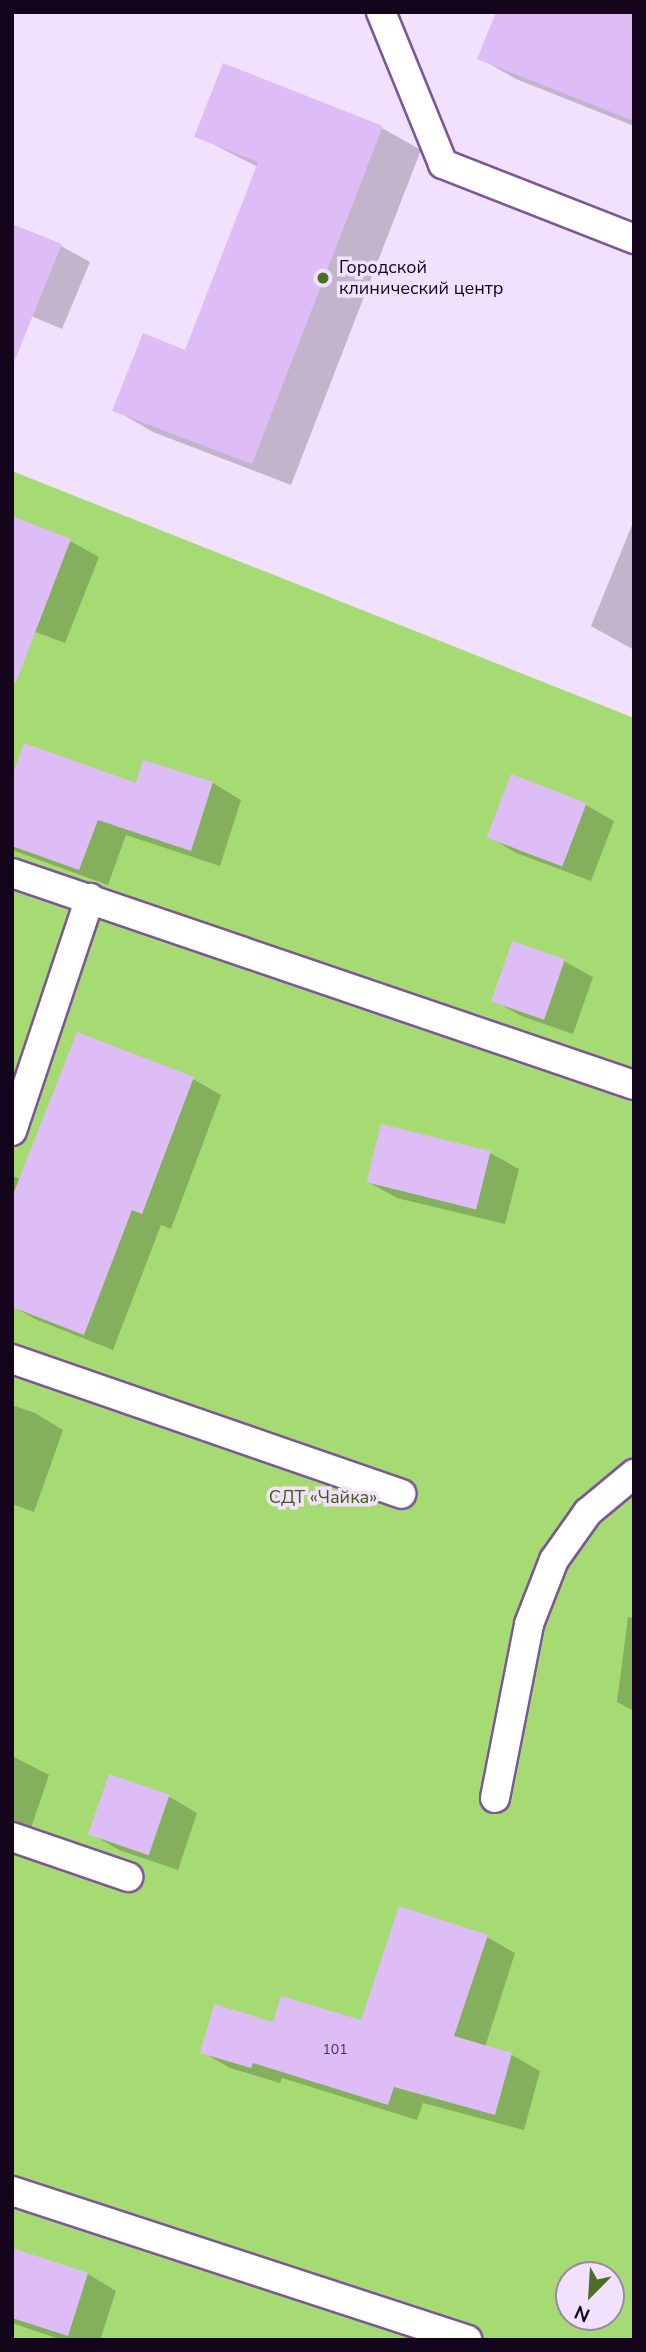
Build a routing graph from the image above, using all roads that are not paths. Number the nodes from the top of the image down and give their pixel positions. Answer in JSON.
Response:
{"nodes":[{"id":1,"x":381,"y":12,"type":"edge"},
{"id":2,"x":634,"y":239,"type":"edge"},
{"id":3,"x":12,"y":873,"type":"edge"},
{"id":4,"x":90,"y":898,"type":"junction"},
{"id":5,"x":634,"y":1085,"type":"edge"},
{"id":6,"x":12,"y":1130,"type":"edge"},
{"id":7,"x":12,"y":1359,"type":"edge"},
{"id":8,"x":634,"y":1474,"type":"edge"},
{"id":9,"x":401,"y":1494,"type":"dead end"},
{"id":10,"x":495,"y":1798,"type":"dead end"},
{"id":11,"x":12,"y":1837,"type":"edge"},
{"id":12,"x":128,"y":1877,"type":"dead end"},
{"id":13,"x":12,"y":2191,"type":"edge"},
{"id":14,"x":467,"y":2340,"type":"edge"}],
"edges":[{"from":1,"to":2,"type":"lane"},
{"from":3,"to":4,"type":"lane"},
{"from":4,"to":5,"type":"lane"},
{"from":4,"to":6,"type":"lane"},
{"from":7,"to":9,"type":"lane"},
{"from":8,"to":10,"type":"lane"},
{"from":11,"to":12,"type":"lane"},
{"from":13,"to":14,"type":"lane"}]}
